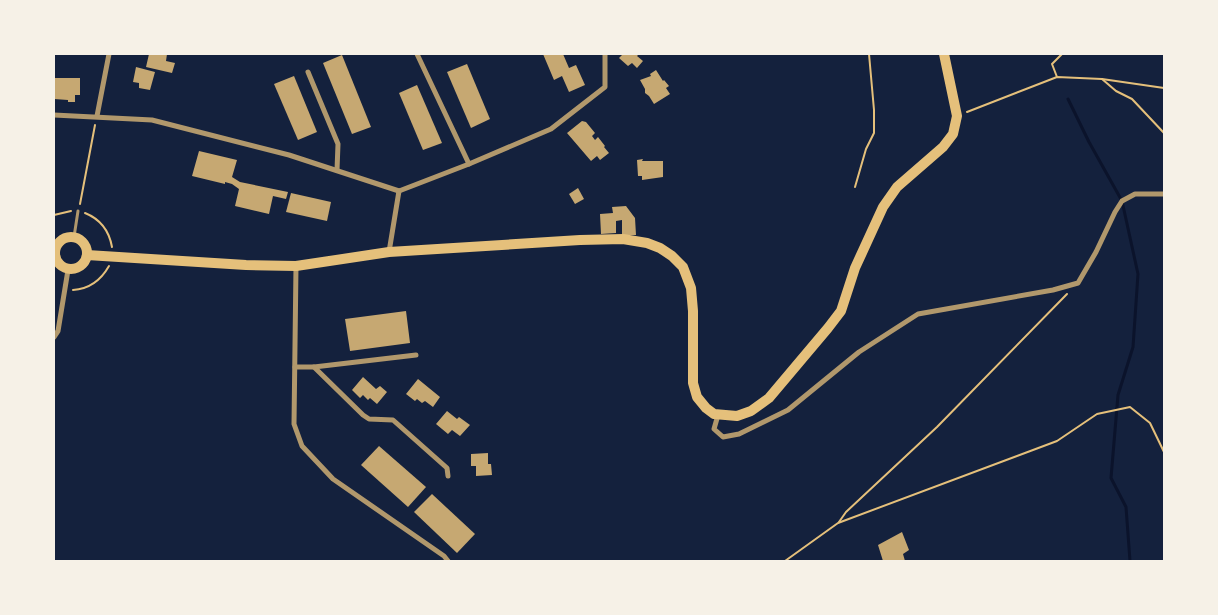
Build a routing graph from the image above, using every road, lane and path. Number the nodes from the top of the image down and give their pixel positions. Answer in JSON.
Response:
{"nodes":[{"id":1,"x":109,"y":54,"type":"edge"},
{"id":2,"x":417,"y":54,"type":"edge"},
{"id":3,"x":605,"y":54,"type":"edge"},
{"id":4,"x":869,"y":54,"type":"edge"},
{"id":5,"x":944,"y":54,"type":"edge"},
{"id":6,"x":1062,"y":54,"type":"edge"},
{"id":7,"x":308,"y":72,"type":"dead end"},
{"id":8,"x":1057,"y":77,"type":"junction"},
{"id":9,"x":1102,"y":79,"type":"junction"},
{"id":10,"x":1164,"y":88,"type":"edge"},
{"id":11,"x":54,"y":115,"type":"edge"},
{"id":12,"x":97,"y":116,"type":"junction"},
{"id":13,"x":957,"y":116,"type":"junction"},
{"id":14,"x":1164,"y":133,"type":"edge"},
{"id":15,"x":469,"y":164,"type":"junction"},
{"id":16,"x":337,"y":170,"type":"junction"},
{"id":17,"x":856,"y":186,"type":"dead end"},
{"id":18,"x":399,"y":191,"type":"junction"},
{"id":19,"x":1164,"y":194,"type":"edge"},
{"id":20,"x":78,"y":211,"type":"junction"},
{"id":21,"x":54,"y":215,"type":"edge"},
{"id":22,"x":74,"y":237,"type":"junction"},
{"id":23,"x":54,"y":249,"type":"edge"},
{"id":24,"x":389,"y":252,"type":"junction"},
{"id":25,"x":87,"y":255,"type":"junction"},
{"id":26,"x":296,"y":266,"type":"junction"},
{"id":27,"x":68,"y":270,"type":"junction"},
{"id":28,"x":1078,"y":284,"type":"junction"},
{"id":29,"x":54,"y":337,"type":"edge"},
{"id":30,"x":416,"y":355,"type":"dead end"},
{"id":31,"x":295,"y":367,"type":"junction"},
{"id":32,"x":314,"y":367,"type":"junction"},
{"id":33,"x":718,"y":414,"type":"junction"},
{"id":34,"x":1164,"y":452,"type":"edge"},
{"id":35,"x":448,"y":476,"type":"dead end"},
{"id":36,"x":838,"y":523,"type":"junction"},
{"id":37,"x":448,"y":561,"type":"edge"},
{"id":38,"x":785,"y":561,"type":"edge"}],
"edges":[{"from":1,"to":12,"type":"street"},
{"from":2,"to":15,"type":"street"},
{"from":3,"to":15,"type":"street"},
{"from":4,"to":17,"type":"path"},
{"from":5,"to":13,"type":"main road"},
{"from":6,"to":8,"type":"path"},
{"from":7,"to":16,"type":"street"},
{"from":8,"to":9,"type":"path"},
{"from":8,"to":13,"type":"path"},
{"from":9,"to":10,"type":"path"},
{"from":9,"to":14,"type":"path"},
{"from":11,"to":12,"type":"street"},
{"from":12,"to":16,"type":"street"},
{"from":12,"to":20,"type":"path"},
{"from":13,"to":33,"type":"main road"},
{"from":15,"to":18,"type":"street"},
{"from":16,"to":18,"type":"street"},
{"from":18,"to":24,"type":"street"},
{"from":19,"to":28,"type":"street"},
{"from":20,"to":21,"type":"path"},
{"from":20,"to":22,"type":"lane"},
{"from":22,"to":23,"type":"main road"},
{"from":22,"to":25,"type":"main road"},
{"from":23,"to":27,"type":"main road"},
{"from":24,"to":26,"type":"main road"},
{"from":24,"to":33,"type":"main road"},
{"from":25,"to":26,"type":"main road"},
{"from":25,"to":27,"type":"main road"},
{"from":26,"to":31,"type":"street"},
{"from":27,"to":29,"type":"street"},
{"from":28,"to":33,"type":"street"},
{"from":28,"to":36,"type":"path"},
{"from":30,"to":32,"type":"street"},
{"from":31,"to":32,"type":"street"},
{"from":31,"to":37,"type":"street"},
{"from":32,"to":35,"type":"street"},
{"from":34,"to":36,"type":"path"},
{"from":36,"to":38,"type":"path"}]}
